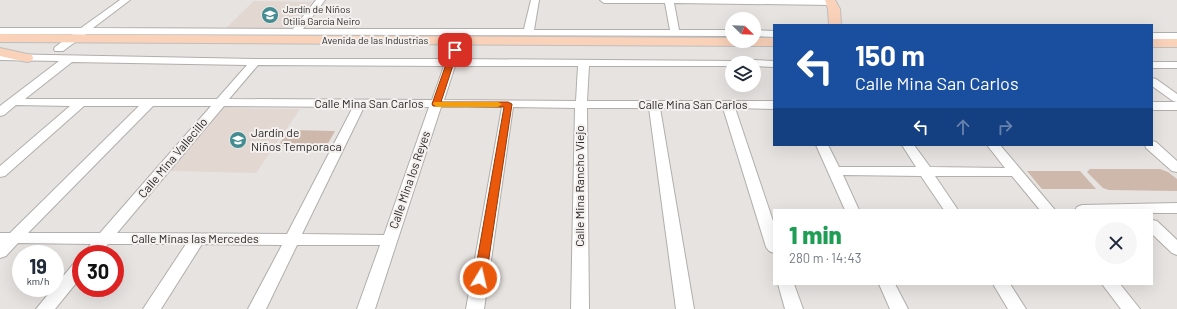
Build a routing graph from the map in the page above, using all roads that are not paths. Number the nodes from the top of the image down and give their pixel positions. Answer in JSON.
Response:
{"nodes":[{"id":1,"x":126,"y":0,"type":"edge"},
{"id":2,"x":321,"y":0,"type":"edge"},
{"id":3,"x":535,"y":0,"type":"edge"},
{"id":4,"x":604,"y":0,"type":"edge"},
{"id":5,"x":669,"y":0,"type":"edge"},
{"id":6,"x":831,"y":1,"type":"edge"},
{"id":7,"x":835,"y":24,"type":"edge"},
{"id":8,"x":0,"y":31,"type":"edge"},
{"id":9,"x":84,"y":31,"type":"junction"},
{"id":10,"x":296,"y":31,"type":"junction"},
{"id":11,"x":528,"y":32,"type":"junction"},
{"id":12,"x":675,"y":33,"type":"junction"},
{"id":13,"x":725,"y":33,"type":"edge"},
{"id":14,"x":761,"y":34,"type":"edge"},
{"id":15,"x":773,"y":34,"type":"edge"},
{"id":16,"x":1153,"y":36,"type":"edge"},
{"id":17,"x":1177,"y":36,"type":"edge"},
{"id":18,"x":0,"y":38,"type":"edge"},
{"id":19,"x":74,"y":39,"type":"junction"},
{"id":20,"x":773,"y":42,"type":"edge"},
{"id":21,"x":1153,"y":43,"type":"edge"},
{"id":22,"x":1177,"y":43,"type":"edge"},
{"id":23,"x":59,"y":49,"type":"junction"},
{"id":24,"x":0,"y":50,"type":"edge"},
{"id":25,"x":773,"y":52,"type":"edge"},
{"id":26,"x":1153,"y":53,"type":"edge"},
{"id":27,"x":1177,"y":53,"type":"edge"},
{"id":28,"x":452,"y":56,"type":"junction"},
{"id":29,"x":0,"y":57,"type":"edge"},
{"id":30,"x":28,"y":58,"type":"junction"},
{"id":31,"x":69,"y":59,"type":"junction"},
{"id":32,"x":255,"y":62,"type":"junction"},
{"id":33,"x":584,"y":63,"type":"junction"},
{"id":34,"x":725,"y":63,"type":"edge"},
{"id":35,"x":761,"y":63,"type":"edge"},
{"id":36,"x":773,"y":64,"type":"edge"},
{"id":37,"x":1153,"y":65,"type":"edge"},
{"id":38,"x":1177,"y":65,"type":"edge"},
{"id":39,"x":1153,"y":82,"type":"edge"},
{"id":40,"x":1177,"y":99,"type":"edge"},
{"id":41,"x":13,"y":102,"type":"junction"},
{"id":42,"x":80,"y":103,"type":"junction"},
{"id":43,"x":149,"y":103,"type":"junction"},
{"id":44,"x":220,"y":103,"type":"junction"},
{"id":45,"x":360,"y":104,"type":"junction"},
{"id":46,"x":436,"y":104,"type":"junction"},
{"id":47,"x":508,"y":104,"type":"junction"},
{"id":48,"x":581,"y":105,"type":"junction"},
{"id":49,"x":654,"y":105,"type":"junction"},
{"id":50,"x":728,"y":105,"type":"junction"},
{"id":51,"x":773,"y":105,"type":"edge"},
{"id":52,"x":1153,"y":106,"type":"edge"},
{"id":53,"x":1177,"y":106,"type":"edge"},
{"id":54,"x":0,"y":112,"type":"edge"},
{"id":55,"x":822,"y":146,"type":"edge"},
{"id":56,"x":909,"y":146,"type":"edge"},
{"id":57,"x":994,"y":146,"type":"edge"},
{"id":58,"x":1152,"y":146,"type":"edge"},
{"id":59,"x":1177,"y":168,"type":"edge"},
{"id":60,"x":834,"y":171,"type":"junction"},
{"id":61,"x":926,"y":172,"type":"junction"},
{"id":62,"x":1016,"y":172,"type":"junction"},
{"id":63,"x":0,"y":174,"type":"edge"},
{"id":64,"x":1177,"y":208,"type":"edge"},
{"id":65,"x":852,"y":209,"type":"edge"},
{"id":66,"x":951,"y":209,"type":"edge"},
{"id":67,"x":1047,"y":209,"type":"edge"},
{"id":68,"x":1153,"y":209,"type":"edge"},
{"id":69,"x":1153,"y":226,"type":"edge"},
{"id":70,"x":7,"y":238,"type":"edge"},
{"id":71,"x":292,"y":238,"type":"junction"},
{"id":72,"x":103,"y":239,"type":"junction"},
{"id":73,"x":198,"y":239,"type":"junction"},
{"id":74,"x":390,"y":240,"type":"junction"},
{"id":75,"x":98,"y":245,"type":"edge"},
{"id":76,"x":773,"y":245,"type":"edge"},
{"id":77,"x":1177,"y":249,"type":"edge"},
{"id":78,"x":0,"y":252,"type":"edge"},
{"id":79,"x":72,"y":277,"type":"edge"},
{"id":80,"x":786,"y":285,"type":"edge"},
{"id":81,"x":887,"y":285,"type":"edge"},
{"id":82,"x":1002,"y":285,"type":"edge"},
{"id":83,"x":1111,"y":285,"type":"edge"},
{"id":84,"x":45,"y":309,"type":"edge"},
{"id":85,"x":152,"y":309,"type":"edge"},
{"id":86,"x":257,"y":309,"type":"edge"},
{"id":87,"x":366,"y":309,"type":"edge"},
{"id":88,"x":475,"y":309,"type":"edge"},
{"id":89,"x":580,"y":309,"type":"edge"},
{"id":90,"x":685,"y":309,"type":"edge"},
{"id":91,"x":794,"y":309,"type":"edge"},
{"id":92,"x":899,"y":309,"type":"edge"},
{"id":93,"x":1017,"y":309,"type":"edge"},
{"id":94,"x":1131,"y":309,"type":"edge"}],
"edges":[{"from":1,"to":9,"type":"street"},
{"from":2,"to":10,"type":"street"},
{"from":3,"to":11,"type":"street"},
{"from":4,"to":5,"type":"street"},
{"from":5,"to":6,"type":"street"},
{"from":5,"to":12,"type":"street"},
{"from":6,"to":7,"type":"main road"},
{"from":8,"to":9,"type":"street","name":"Avenida de las Industrias"},
{"from":9,"to":10,"type":"street","name":"Avenida de las Industrias"},
{"from":9,"to":19,"type":"street"},
{"from":10,"to":11,"type":"street","name":"Avenida de las Industrias"},
{"from":11,"to":12,"type":"street","name":"Avenida de las Industrias"},
{"from":12,"to":13,"type":"street","name":"Avenida de las Industrias"},
{"from":14,"to":15,"type":"street"},
{"from":16,"to":17,"type":"street"},
{"from":18,"to":19,"type":"main road","name":"Avenida de las Industrias"},
{"from":19,"to":20,"type":"main road","name":"Avenida de las Industrias"},
{"from":19,"to":23,"type":"street"},
{"from":21,"to":22,"type":"main road"},
{"from":23,"to":24,"type":"main road","name":"Avenida de las Industrias"},
{"from":23,"to":28,"type":"main road","name":"Avenida de las Industrias"},
{"from":24,"to":30,"type":"main road"},
{"from":25,"to":28,"type":"main road","name":"Avenida de las Industrias"},
{"from":26,"to":27,"type":"main road"},
{"from":28,"to":32,"type":"street","name":"Avenida de las Industrias"},
{"from":28,"to":33,"type":"street","name":"Avenida de las Industrias"},
{"from":28,"to":46,"type":"street","name":"Calle Mina los Reyes"},
{"from":29,"to":30,"type":"street","name":"Avenida de las Industrias"},
{"from":30,"to":31,"type":"street","name":"Avenida de las Industrias"},
{"from":31,"to":32,"type":"street","name":"Avenida de las Industrias"},
{"from":31,"to":41,"type":"street"},
{"from":32,"to":44,"type":"street","name":"Calle Mina Vallecillo"},
{"from":33,"to":34,"type":"street","name":"Avenida de las Industrias"},
{"from":33,"to":48,"type":"street","name":"Calle Mina Rancho Viejo"},
{"from":35,"to":36,"type":"street"},
{"from":37,"to":38,"type":"street"},
{"from":39,"to":40,"type":"street"},
{"from":41,"to":42,"type":"street","name":"Calle Mina San Carlos"},
{"from":41,"to":54,"type":"street"},
{"from":42,"to":43,"type":"street","name":"Calle Mina San Carlos"},
{"from":42,"to":63,"type":"street"},
{"from":43,"to":44,"type":"street","name":"Calle Mina San Carlos"},
{"from":43,"to":70,"type":"street"},
{"from":44,"to":45,"type":"street","name":"Calle Mina San Carlos"},
{"from":44,"to":72,"type":"street","name":"Calle Mina Vallecillo"},
{"from":45,"to":46,"type":"street","name":"Calle Mina San Carlos"},
{"from":45,"to":71,"type":"street"},
{"from":46,"to":47,"type":"street","name":"Calle Mina San Carlos"},
{"from":46,"to":74,"type":"street","name":"Calle Mina los Reyes"},
{"from":47,"to":48,"type":"street","name":"Calle Mina San Carlos"},
{"from":47,"to":88,"type":"street"},
{"from":48,"to":49,"type":"street","name":"Calle Mina San Carlos"},
{"from":48,"to":89,"type":"street","name":"Calle Mina Rancho Viejo"},
{"from":49,"to":50,"type":"street","name":"Calle Mina San Carlos"},
{"from":49,"to":90,"type":"street"},
{"from":50,"to":51,"type":"street","name":"Calle Mina San Carlos"},
{"from":50,"to":76,"type":"street"},
{"from":52,"to":53,"type":"street"},
{"from":55,"to":60,"type":"street"},
{"from":56,"to":61,"type":"street"},
{"from":57,"to":62,"type":"street"},
{"from":58,"to":59,"type":"street"},
{"from":60,"to":61,"type":"street"},
{"from":60,"to":65,"type":"street"},
{"from":61,"to":62,"type":"street"},
{"from":61,"to":66,"type":"street"},
{"from":62,"to":67,"type":"street"},
{"from":64,"to":68,"type":"street"},
{"from":69,"to":77,"type":"street"},
{"from":70,"to":72,"type":"street","name":"Calle Minas las Mercedes"},
{"from":70,"to":78,"type":"street"},
{"from":71,"to":73,"type":"street","name":"Calle Minas las Mercedes"},
{"from":71,"to":74,"type":"street","name":"Calle Minas las Mercedes"},
{"from":71,"to":86,"type":"street"},
{"from":72,"to":73,"type":"street","name":"Calle Minas las Mercedes"},
{"from":72,"to":75,"type":"street","name":"Calle Mina Vallecillo"},
{"from":73,"to":85,"type":"street"},
{"from":74,"to":87,"type":"street","name":"Calle Mina los Reyes"},
{"from":79,"to":84,"type":"street"},
{"from":80,"to":91,"type":"street"},
{"from":81,"to":92,"type":"street"},
{"from":82,"to":93,"type":"street"},
{"from":83,"to":94,"type":"street"}]}
